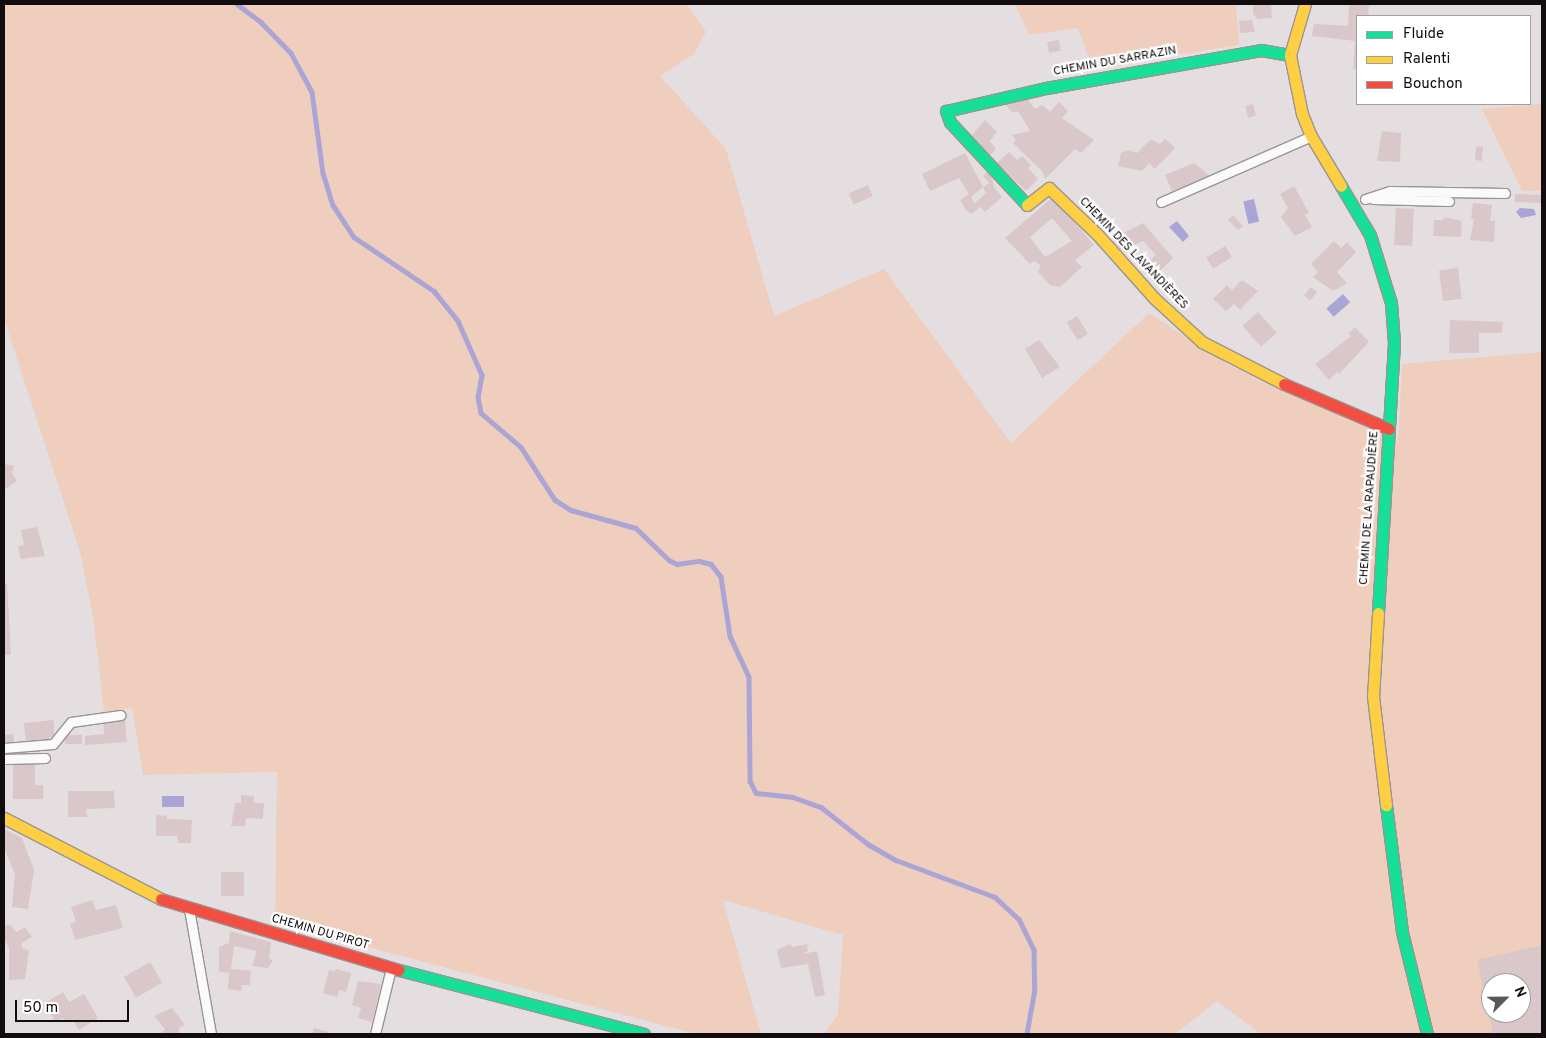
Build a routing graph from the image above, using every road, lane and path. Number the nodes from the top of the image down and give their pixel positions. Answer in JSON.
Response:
{"nodes":[{"id":1,"x":1305,"y":4,"type":"edge"},
{"id":2,"x":1290,"y":55,"type":"junction"},
{"id":3,"x":946,"y":111,"type":"joint"},
{"id":4,"x":1311,"y":136,"type":"junction"},
{"id":5,"x":1505,"y":193,"type":"dead end"},
{"id":6,"x":1365,"y":199,"type":"junction"},
{"id":7,"x":1449,"y":201,"type":"dead end"},
{"id":8,"x":1161,"y":202,"type":"dead end"},
{"id":9,"x":1354,"y":205,"type":"junction"},
{"id":10,"x":1389,"y":428,"type":"junction"},
{"id":11,"x":121,"y":715,"type":"dead end"},
{"id":12,"x":4,"y":748,"type":"edge"},
{"id":13,"x":45,"y":758,"type":"dead end"},
{"id":14,"x":4,"y":759,"type":"edge"},
{"id":15,"x":4,"y":818,"type":"edge"},
{"id":16,"x":189,"y":909,"type":"junction"},
{"id":17,"x":391,"y":968,"type":"junction"},
{"id":18,"x":211,"y":1034,"type":"edge"},
{"id":19,"x":375,"y":1034,"type":"edge"},
{"id":20,"x":644,"y":1034,"type":"edge"},
{"id":21,"x":1427,"y":1034,"type":"edge"}],
"edges":[{"from":1,"to":2,"type":"street","name":"CHEMIN DE LA RAPAUDIÈRE"},
{"from":2,"to":3,"type":"street","name":"CHEMIN DU SARRAZIN"},
{"from":2,"to":4,"type":"street","name":"CHEMIN DE LA RAPAUDIÈRE"},
{"from":3,"to":10,"type":"street","name":"CHEMIN DES LAVANDIÈRES"},
{"from":4,"to":8,"type":"lane"},
{"from":4,"to":9,"type":"street","name":"CHEMIN DE LA RAPAUDIÈRE"},
{"from":5,"to":6,"type":"lane"},
{"from":6,"to":7,"type":"lane"},
{"from":6,"to":9,"type":"lane"},
{"from":9,"to":10,"type":"street","name":"CHEMIN DE LA RAPAUDIÈRE"},
{"from":10,"to":21,"type":"street","name":"CHEMIN DE LA RAPAUDIÈRE"},
{"from":11,"to":12,"type":"lane"},
{"from":13,"to":14,"type":"lane"},
{"from":15,"to":16,"type":"street","name":"CHEMIN DU PIROT"},
{"from":16,"to":17,"type":"street","name":"CHEMIN DU PIROT"},
{"from":16,"to":18,"type":"lane"},
{"from":17,"to":19,"type":"lane"},
{"from":17,"to":20,"type":"street","name":"CHEMIN DU PIROT"}]}
